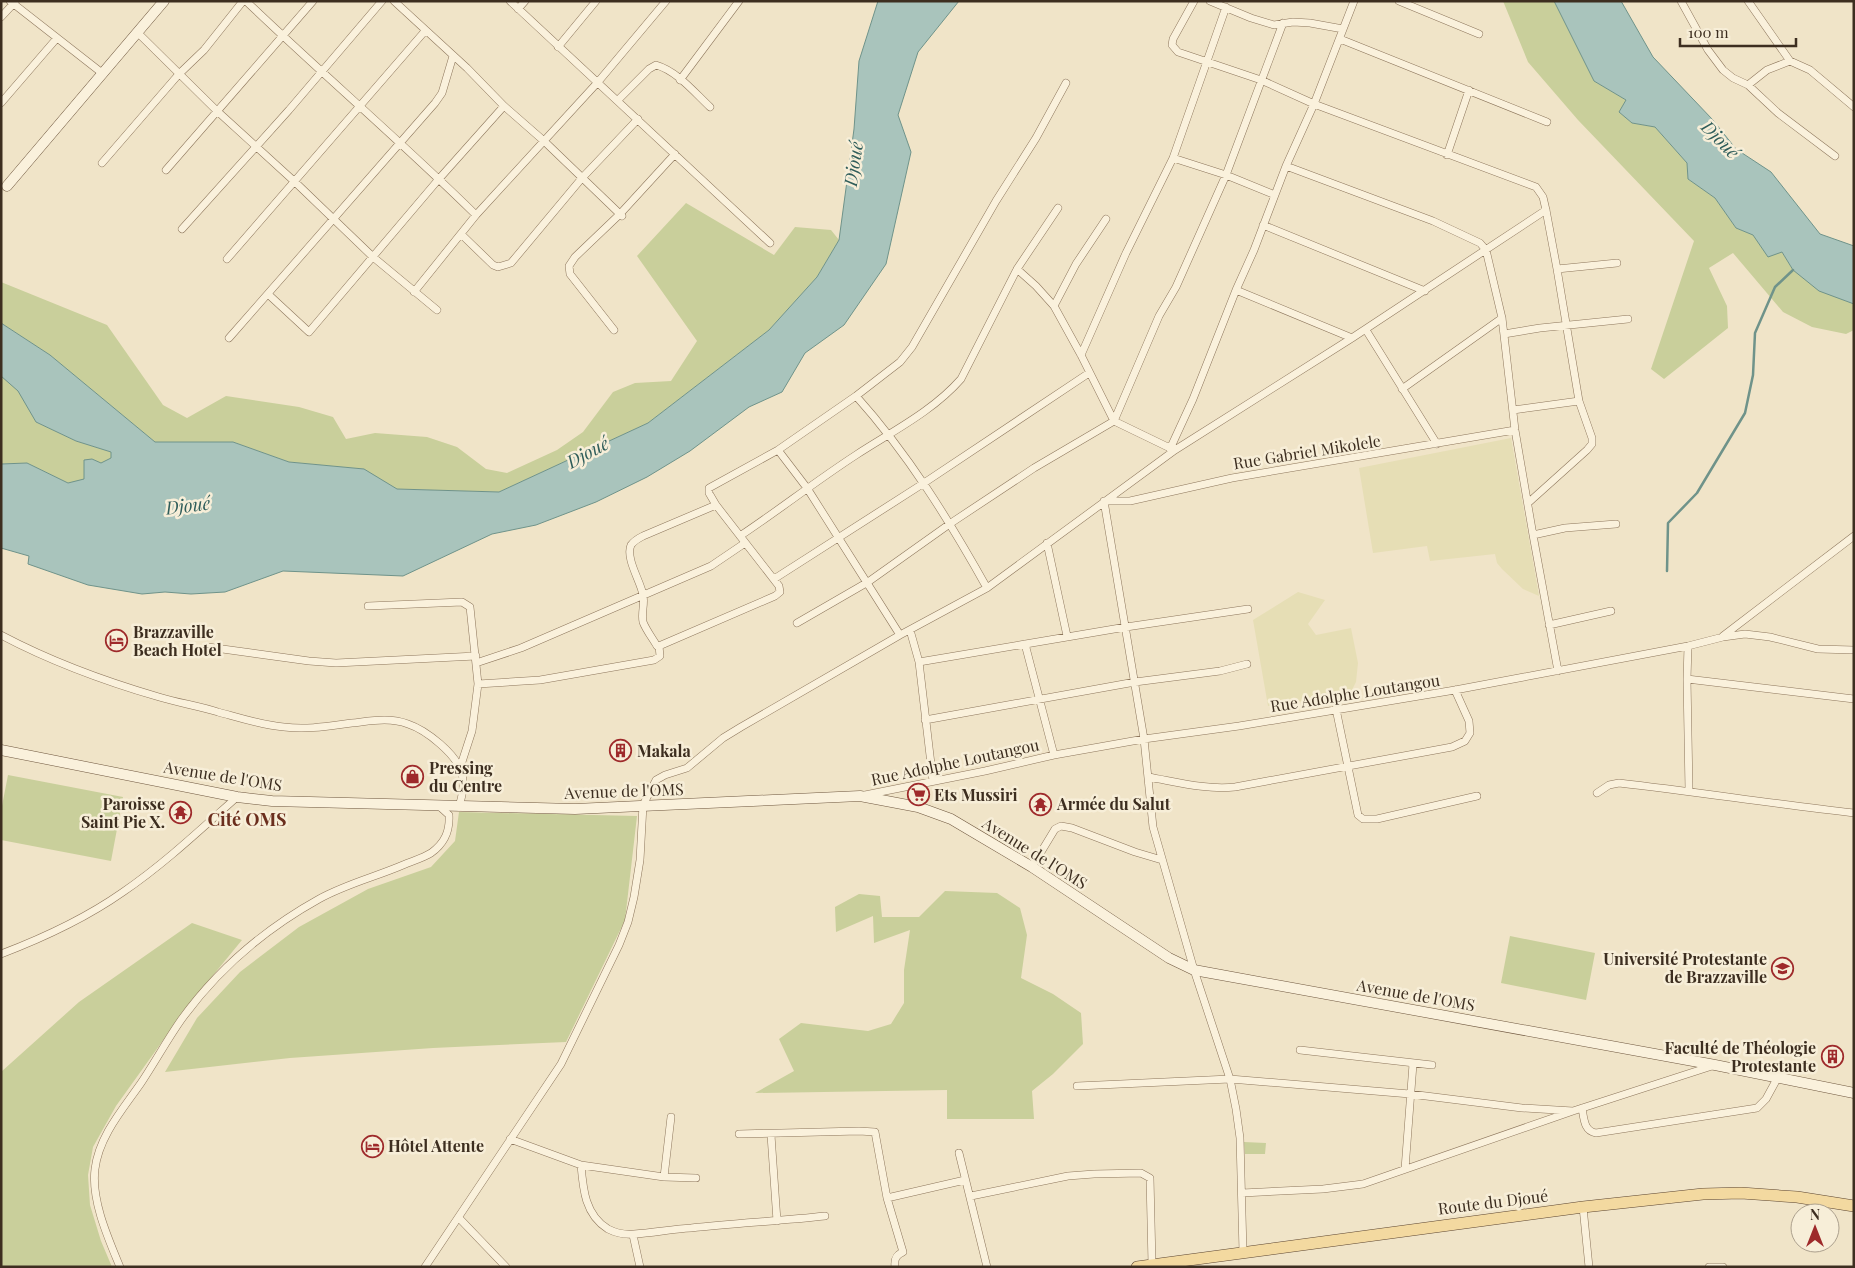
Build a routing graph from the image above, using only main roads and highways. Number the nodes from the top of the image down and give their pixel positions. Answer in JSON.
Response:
{"nodes":[{"id":1,"x":1854,"y":1206,"type":"edge"},
{"id":2,"x":1184,"y":1263,"type":"edge"},
{"id":3,"x":1137,"y":1267,"type":"edge"}],
"edges":[{"from":1,"to":2,"type":"main road","name":"Route du Djoué"},
{"from":2,"to":3,"type":"main road","name":"Route du Djoué"}]}
